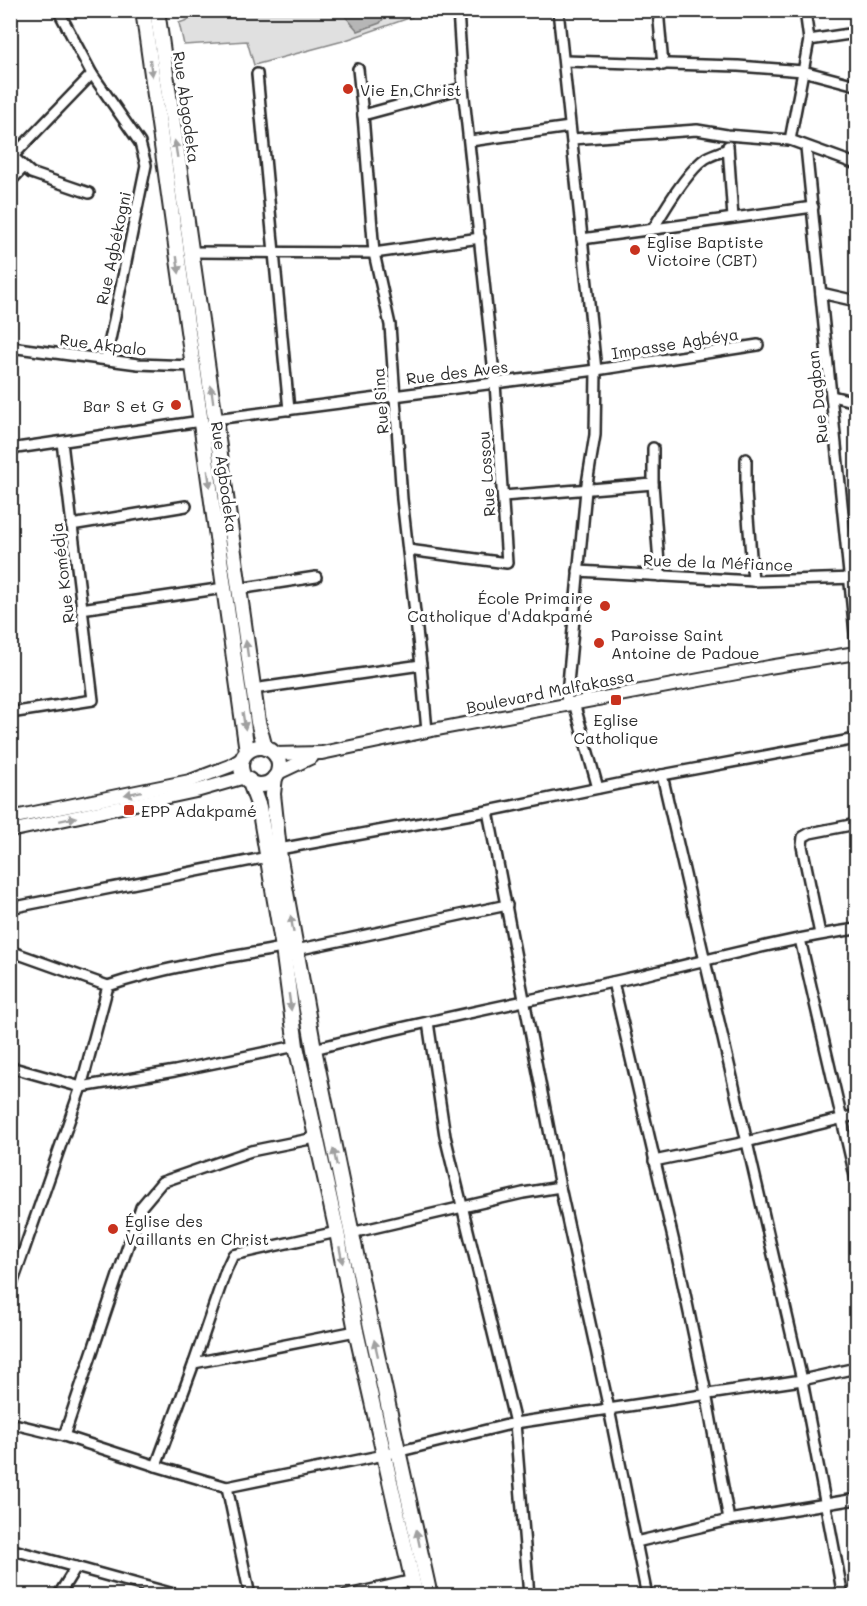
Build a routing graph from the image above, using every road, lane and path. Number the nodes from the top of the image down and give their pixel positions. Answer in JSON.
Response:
{"nodes":[{"id":1,"x":58,"y":10,"type":"edge"},
{"id":2,"x":143,"y":10,"type":"edge"},
{"id":3,"x":157,"y":10,"type":"edge"},
{"id":4,"x":458,"y":10,"type":"edge"},
{"id":5,"x":558,"y":10,"type":"edge"},
{"id":6,"x":658,"y":10,"type":"edge"},
{"id":7,"x":805,"y":10,"type":"edge"},
{"id":8,"x":856,"y":33,"type":"edge"},
{"id":9,"x":809,"y":40,"type":"junction"},
{"id":10,"x":564,"y":62,"type":"junction"},
{"id":11,"x":663,"y":65,"type":"junction"},
{"id":12,"x":358,"y":69,"type":"dead end"},
{"id":13,"x":803,"y":72,"type":"junction"},
{"id":14,"x":92,"y":74,"type":"junction"},
{"id":15,"x":257,"y":74,"type":"dead end"},
{"id":16,"x":856,"y":85,"type":"edge"},
{"id":17,"x":463,"y":87,"type":"junction"},
{"id":18,"x":363,"y":115,"type":"junction"},
{"id":19,"x":570,"y":127,"type":"junction"},
{"id":20,"x":727,"y":135,"type":"junction"},
{"id":21,"x":572,"y":139,"type":"junction"},
{"id":22,"x":790,"y":140,"type":"junction"},
{"id":23,"x":470,"y":141,"type":"junction"},
{"id":24,"x":806,"y":147,"type":"junction"},
{"id":25,"x":728,"y":149,"type":"junction"},
{"id":26,"x":12,"y":155,"type":"edge"},
{"id":27,"x":856,"y":164,"type":"edge"},
{"id":28,"x":24,"y":167,"type":"junction"},
{"id":29,"x":10,"y":182,"type":"edge"},
{"id":30,"x":89,"y":193,"type":"dead end"},
{"id":31,"x":178,"y":207,"type":"junction"},
{"id":32,"x":813,"y":207,"type":"junction"},
{"id":33,"x":733,"y":218,"type":"junction"},
{"id":34,"x":653,"y":229,"type":"junction"},
{"id":35,"x":480,"y":238,"type":"junction"},
{"id":36,"x":582,"y":238,"type":"junction"},
{"id":37,"x":191,"y":252,"type":"junction"},
{"id":38,"x":273,"y":253,"type":"junction"},
{"id":39,"x":374,"y":253,"type":"junction"},
{"id":40,"x":821,"y":293,"type":"junction"},
{"id":41,"x":856,"y":301,"type":"edge"},
{"id":42,"x":759,"y":345,"type":"dead end"},
{"id":43,"x":10,"y":347,"type":"edge"},
{"id":44,"x":106,"y":359,"type":"junction"},
{"id":45,"x":192,"y":366,"type":"junction"},
{"id":46,"x":596,"y":370,"type":"junction"},
{"id":47,"x":495,"y":383,"type":"junction"},
{"id":48,"x":395,"y":394,"type":"junction"},
{"id":49,"x":831,"y":396,"type":"junction"},
{"id":50,"x":856,"y":402,"type":"edge"},
{"id":51,"x":289,"y":410,"type":"junction"},
{"id":52,"x":215,"y":418,"type":"junction"},
{"id":53,"x":201,"y":421,"type":"junction"},
{"id":54,"x":62,"y":442,"type":"junction"},
{"id":55,"x":653,"y":448,"type":"dead end"},
{"id":56,"x":10,"y":449,"type":"edge"},
{"id":57,"x":746,"y":459,"type":"dead end"},
{"id":58,"x":653,"y":484,"type":"junction"},
{"id":59,"x":586,"y":490,"type":"junction"},
{"id":60,"x":503,"y":496,"type":"junction"},
{"id":61,"x":186,"y":506,"type":"dead end"},
{"id":62,"x":71,"y":525,"type":"junction"},
{"id":63,"x":408,"y":550,"type":"junction"},
{"id":64,"x":578,"y":571,"type":"junction"},
{"id":65,"x":660,"y":576,"type":"junction"},
{"id":66,"x":316,"y":577,"type":"dead end"},
{"id":67,"x":853,"y":578,"type":"edge"},
{"id":68,"x":753,"y":581,"type":"junction"},
{"id":69,"x":231,"y":589,"type":"junction"},
{"id":70,"x":81,"y":609,"type":"junction"},
{"id":71,"x":856,"y":643,"type":"edge"},
{"id":72,"x":856,"y":653,"type":"edge"},
{"id":73,"x":422,"y":665,"type":"junction"},
{"id":74,"x":253,"y":689,"type":"junction"},
{"id":75,"x":570,"y":704,"type":"junction"},
{"id":76,"x":10,"y":713,"type":"edge"},
{"id":77,"x":427,"y":731,"type":"junction"},
{"id":78,"x":856,"y":739,"type":"edge"},
{"id":79,"x":270,"y":751,"type":"junction"},
{"id":80,"x":322,"y":753,"type":"junction"},
{"id":81,"x":245,"y":754,"type":"junction"},
{"id":82,"x":662,"y":774,"type":"junction"},
{"id":83,"x":277,"y":775,"type":"junction"},
{"id":84,"x":247,"y":779,"type":"junction"},
{"id":85,"x":193,"y":786,"type":"junction"},
{"id":86,"x":598,"y":789,"type":"junction"},
{"id":87,"x":488,"y":811,"type":"junction"},
{"id":88,"x":10,"y":818,"type":"edge"},
{"id":89,"x":856,"y":824,"type":"edge"},
{"id":90,"x":10,"y":831,"type":"edge"},
{"id":91,"x":273,"y":853,"type":"junction"},
{"id":92,"x":507,"y":905,"type":"junction"},
{"id":93,"x":10,"y":908,"type":"edge"},
{"id":94,"x":856,"y":929,"type":"edge"},
{"id":95,"x":820,"y":934,"type":"junction"},
{"id":96,"x":800,"y":939,"type":"junction"},
{"id":97,"x":289,"y":949,"type":"junction"},
{"id":98,"x":10,"y":951,"type":"edge"},
{"id":99,"x":705,"y":962,"type":"junction"},
{"id":100,"x":613,"y":982,"type":"junction"},
{"id":101,"x":108,"y":986,"type":"junction"},
{"id":102,"x":525,"y":1000,"type":"junction"},
{"id":103,"x":429,"y":1022,"type":"junction"},
{"id":104,"x":296,"y":1046,"type":"junction"},
{"id":105,"x":314,"y":1049,"type":"junction"},
{"id":106,"x":10,"y":1067,"type":"edge"},
{"id":107,"x":81,"y":1087,"type":"junction"},
{"id":108,"x":856,"y":1115,"type":"edge"},
{"id":109,"x":841,"y":1119,"type":"junction"},
{"id":110,"x":315,"y":1138,"type":"junction"},
{"id":111,"x":746,"y":1142,"type":"junction"},
{"id":112,"x":654,"y":1161,"type":"junction"},
{"id":113,"x":856,"y":1180,"type":"edge"},
{"id":114,"x":560,"y":1187,"type":"junction"},
{"id":115,"x":463,"y":1207,"type":"junction"},
{"id":116,"x":337,"y":1232,"type":"junction"},
{"id":117,"x":351,"y":1233,"type":"junction"},
{"id":118,"x":10,"y":1290,"type":"edge"},
{"id":119,"x":356,"y":1331,"type":"junction"},
{"id":120,"x":194,"y":1363,"type":"junction"},
{"id":121,"x":856,"y":1368,"type":"edge"},
{"id":122,"x":802,"y":1380,"type":"junction"},
{"id":123,"x":706,"y":1393,"type":"junction"},
{"id":124,"x":609,"y":1409,"type":"junction"},
{"id":125,"x":10,"y":1423,"type":"edge"},
{"id":126,"x":515,"y":1423,"type":"junction"},
{"id":127,"x":64,"y":1436,"type":"junction"},
{"id":128,"x":399,"y":1450,"type":"junction"},
{"id":129,"x":384,"y":1455,"type":"junction"},
{"id":130,"x":156,"y":1466,"type":"junction"},
{"id":131,"x":227,"y":1486,"type":"junction"},
{"id":132,"x":856,"y":1499,"type":"edge"},
{"id":133,"x":826,"y":1504,"type":"junction"},
{"id":134,"x":729,"y":1520,"type":"junction"},
{"id":135,"x":636,"y":1542,"type":"junction"},
{"id":136,"x":10,"y":1549,"type":"edge"},
{"id":137,"x":76,"y":1567,"type":"junction"},
{"id":138,"x":414,"y":1580,"type":"junction"},
{"id":139,"x":58,"y":1596,"type":"edge"},
{"id":140,"x":181,"y":1596,"type":"edge"},
{"id":141,"x":250,"y":1596,"type":"edge"},
{"id":142,"x":344,"y":1596,"type":"edge"},
{"id":143,"x":416,"y":1596,"type":"edge"},
{"id":144,"x":430,"y":1596,"type":"edge"},
{"id":145,"x":529,"y":1596,"type":"edge"},
{"id":146,"x":647,"y":1596,"type":"edge"},
{"id":147,"x":843,"y":1596,"type":"edge"}],
"edges":[{"from":1,"to":14,"type":"street"},
{"from":2,"to":31,"type":"main road","name":"Rue Abgodeka","one_way":true},
{"from":31,"to":3,"type":"main road","name":"Rue Abgodeka","one_way":true},
{"from":4,"to":17,"type":"street","name":"Rue Lossou"},
{"from":5,"to":10,"type":"street"},
{"from":6,"to":11,"type":"street"},
{"from":7,"to":9,"type":"street"},
{"from":8,"to":9,"type":"street"},
{"from":9,"to":13,"type":"street"},
{"from":10,"to":11,"type":"street"},
{"from":10,"to":19,"type":"street"},
{"from":11,"to":13,"type":"street"},
{"from":12,"to":18,"type":"street","name":"Rue Sina"},
{"from":13,"to":16,"type":"street"},
{"from":13,"to":22,"type":"street"},
{"from":14,"to":26,"type":"street"},
{"from":14,"to":44,"type":"street","name":"Rue Agbékogni"},
{"from":15,"to":38,"type":"street"},
{"from":17,"to":18,"type":"street"},
{"from":17,"to":23,"type":"street","name":"Rue Lossou"},
{"from":18,"to":39,"type":"street","name":"Rue Sina"},
{"from":19,"to":21,"type":"street"},
{"from":19,"to":23,"type":"street"},
{"from":20,"to":21,"type":"street"},
{"from":20,"to":22,"type":"street"},
{"from":20,"to":25,"type":"street"},
{"from":21,"to":36,"type":"street"},
{"from":22,"to":24,"type":"street"},
{"from":23,"to":35,"type":"street","name":"Rue Lossou"},
{"from":24,"to":27,"type":"street"},
{"from":24,"to":32,"type":"street","name":"Rue Dagban"},
{"from":25,"to":33,"type":"street"},
{"from":25,"to":34,"type":"street"},
{"from":26,"to":28,"type":"street"},
{"from":28,"to":29,"type":"street"},
{"from":28,"to":30,"type":"street"},
{"from":31,"to":37,"type":"main road","name":"Rue Agbodeka"},
{"from":31,"to":45,"type":"main road","name":"Rue Agbodeka","one_way":true},
{"from":32,"to":33,"type":"street"},
{"from":32,"to":40,"type":"street","name":"Rue Dagban"},
{"from":33,"to":34,"type":"street"},
{"from":34,"to":36,"type":"street"},
{"from":35,"to":39,"type":"street"},
{"from":35,"to":47,"type":"street","name":"Rue Lossou"},
{"from":36,"to":46,"type":"street"},
{"from":37,"to":38,"type":"street"},
{"from":52,"to":37,"type":"main road","name":"Rue Agbodeka","one_way":true},
{"from":38,"to":39,"type":"street"},
{"from":38,"to":51,"type":"street"},
{"from":39,"to":48,"type":"street","name":"Rue Sina"},
{"from":40,"to":41,"type":"street"},
{"from":40,"to":49,"type":"street","name":"Rue Dagban"},
{"from":42,"to":46,"type":"street","name":"Impasse Agbéya"},
{"from":43,"to":44,"type":"street","name":"Rue Akpalo"},
{"from":44,"to":45,"type":"street","name":"Rue Akpalo"},
{"from":45,"to":53,"type":"main road","name":"Rue Agbodeka"},
{"from":46,"to":47,"type":"street","name":"Rue des Aves"},
{"from":46,"to":59,"type":"street"},
{"from":47,"to":48,"type":"street","name":"Rue des Aves"},
{"from":47,"to":60,"type":"street","name":"Rue Lossou"},
{"from":48,"to":51,"type":"street","name":"Rue des Aves"},
{"from":48,"to":63,"type":"street","name":"Rue Sina"},
{"from":49,"to":50,"type":"street"},
{"from":49,"to":67,"type":"street","name":"Rue Dagban"},
{"from":51,"to":52,"type":"street","name":"Rue des Aves"},
{"from":52,"to":53,"type":"main road"},
{"from":52,"to":69,"type":"main road","name":"Rue Agbodeka"},
{"from":53,"to":54,"type":"street"},
{"from":53,"to":69,"type":"main road","name":"Rue Agbodeka","one_way":true},
{"from":54,"to":56,"type":"street"},
{"from":54,"to":62,"type":"street","name":"Rue Komédja"},
{"from":55,"to":58,"type":"street"},
{"from":57,"to":68,"type":"street"},
{"from":58,"to":59,"type":"street"},
{"from":58,"to":65,"type":"street"},
{"from":59,"to":60,"type":"street"},
{"from":59,"to":64,"type":"street"},
{"from":60,"to":63,"type":"street","name":"Rue Lossou"},
{"from":61,"to":62,"type":"street"},
{"from":62,"to":70,"type":"street","name":"Rue Komédja"},
{"from":63,"to":73,"type":"street","name":"Rue Sina"},
{"from":64,"to":65,"type":"street","name":"Rue de la Méfiance"},
{"from":64,"to":75,"type":"street"},
{"from":65,"to":68,"type":"street","name":"Rue de la Méfiance"},
{"from":66,"to":69,"type":"street"},
{"from":67,"to":68,"type":"street","name":"Rue de la Méfiance"},
{"from":67,"to":71,"type":"street","name":"Rue Dagban"},
{"from":69,"to":70,"type":"street"},
{"from":74,"to":69,"type":"main road","name":"Rue Agbodeka","one_way":true},
{"from":69,"to":81,"type":"main road","name":"Rue Agbodeka","one_way":true},
{"from":70,"to":76,"type":"street","name":"Rue Komédja"},
{"from":72,"to":75,"type":"street","name":"Boulevard Malfakassa"},
{"from":73,"to":74,"type":"street"},
{"from":73,"to":77,"type":"street","name":"Rue Sina"},
{"from":74,"to":79,"type":"main road","name":"Rue Agbodeka"},
{"from":75,"to":77,"type":"street","name":"Boulevard Malfakassa"},
{"from":75,"to":86,"type":"street"},
{"from":77,"to":80,"type":"street","name":"Boulevard Malfakassa"},
{"from":78,"to":82,"type":"street"},
{"from":79,"to":80,"type":"street"},
{"from":79,"to":81,"type":"main road"},
{"from":79,"to":83,"type":"main road"},
{"from":80,"to":83,"type":"street"},
{"from":81,"to":84,"type":"main road"},
{"from":81,"to":85,"type":"street"},
{"from":82,"to":86,"type":"street"},
{"from":82,"to":99,"type":"street"},
{"from":83,"to":84,"type":"main road"},
{"from":83,"to":91,"type":"main road"},
{"from":84,"to":85,"type":"street"},
{"from":84,"to":91,"type":"main road"},
{"from":85,"to":88,"type":"street","one_way":true},
{"from":90,"to":85,"type":"street","one_way":true},
{"from":86,"to":87,"type":"street"},
{"from":87,"to":91,"type":"street"},
{"from":87,"to":92,"type":"street"},
{"from":89,"to":95,"type":"street"},
{"from":91,"to":93,"type":"street"},
{"from":91,"to":97,"type":"main road"},
{"from":92,"to":97,"type":"street"},
{"from":92,"to":102,"type":"street"},
{"from":94,"to":95,"type":"street"},
{"from":95,"to":96,"type":"street"},
{"from":96,"to":99,"type":"street"},
{"from":96,"to":109,"type":"street"},
{"from":97,"to":101,"type":"street"},
{"from":97,"to":104,"type":"main road","one_way":true},
{"from":97,"to":105,"type":"main road"},
{"from":98,"to":101,"type":"street"},
{"from":99,"to":100,"type":"street"},
{"from":99,"to":111,"type":"street"},
{"from":100,"to":102,"type":"street"},
{"from":100,"to":112,"type":"street"},
{"from":101,"to":107,"type":"street"},
{"from":102,"to":103,"type":"street"},
{"from":102,"to":114,"type":"street"},
{"from":103,"to":105,"type":"street"},
{"from":103,"to":115,"type":"street"},
{"from":104,"to":107,"type":"street"},
{"from":104,"to":110,"type":"main road"},
{"from":117,"to":105,"type":"main road","one_way":true},
{"from":106,"to":107,"type":"street"},
{"from":107,"to":118,"type":"street"},
{"from":108,"to":109,"type":"street"},
{"from":109,"to":111,"type":"street"},
{"from":109,"to":113,"type":"street"},
{"from":110,"to":116,"type":"main road"},
{"from":110,"to":127,"type":"street"},
{"from":111,"to":112,"type":"street"},
{"from":111,"to":122,"type":"street"},
{"from":112,"to":123,"type":"street"},
{"from":114,"to":115,"type":"street"},
{"from":114,"to":124,"type":"street"},
{"from":115,"to":117,"type":"street"},
{"from":115,"to":126,"type":"street"},
{"from":116,"to":119,"type":"main road","one_way":true},
{"from":116,"to":120,"type":"street"},
{"from":128,"to":117,"type":"main road","one_way":true},
{"from":119,"to":120,"type":"street"},
{"from":119,"to":129,"type":"main road"},
{"from":120,"to":130,"type":"street"},
{"from":121,"to":122,"type":"street"},
{"from":122,"to":123,"type":"street"},
{"from":122,"to":133,"type":"street"},
{"from":123,"to":124,"type":"street"},
{"from":123,"to":134,"type":"street"},
{"from":124,"to":126,"type":"street"},
{"from":124,"to":135,"type":"street"},
{"from":125,"to":127,"type":"street"},
{"from":126,"to":128,"type":"street"},
{"from":126,"to":145,"type":"street"},
{"from":127,"to":130,"type":"street"},
{"from":128,"to":129,"type":"street"},
{"from":144,"to":128,"type":"main road","one_way":true},
{"from":129,"to":131,"type":"street"},
{"from":129,"to":138,"type":"main road"},
{"from":130,"to":131,"type":"street"},
{"from":131,"to":141,"type":"street"},
{"from":132,"to":133,"type":"street"},
{"from":133,"to":134,"type":"street"},
{"from":133,"to":147,"type":"street"},
{"from":134,"to":135,"type":"street"},
{"from":135,"to":146,"type":"street"},
{"from":136,"to":137,"type":"street"},
{"from":137,"to":139,"type":"street"},
{"from":137,"to":140,"type":"street"},
{"from":138,"to":142,"type":"street"},
{"from":138,"to":143,"type":"main road"}]}
